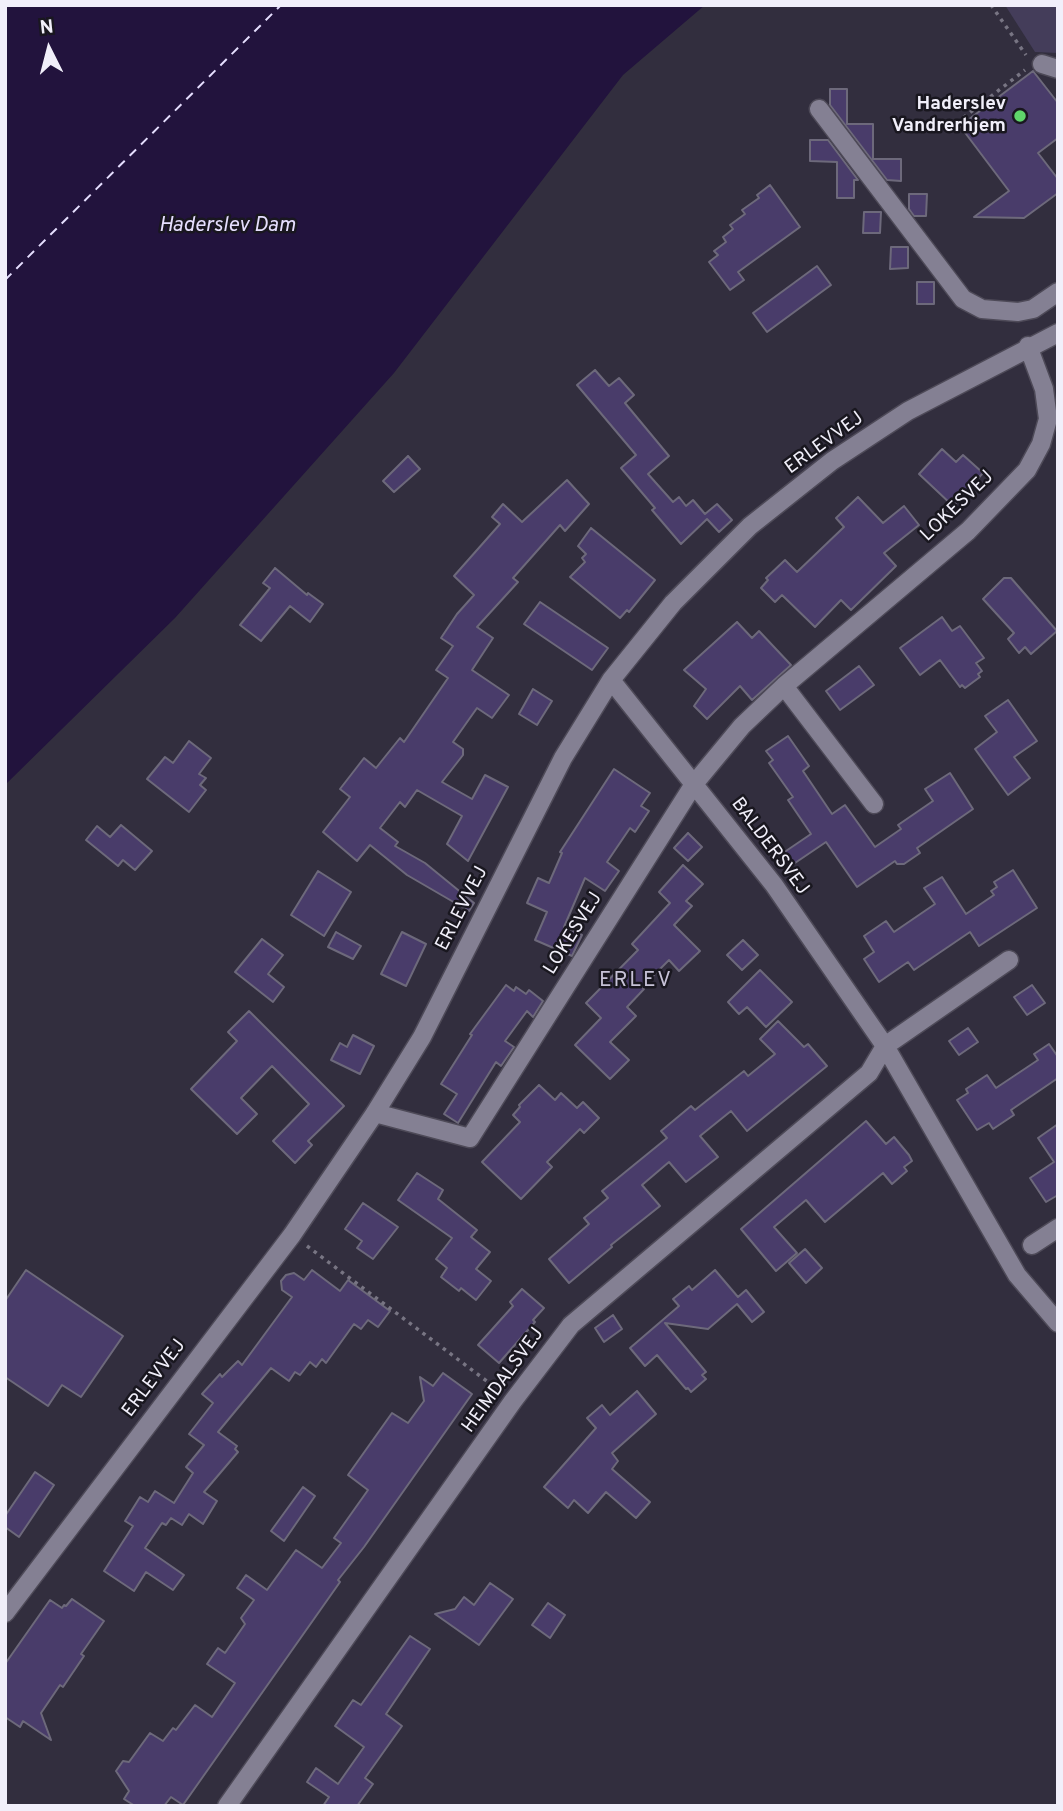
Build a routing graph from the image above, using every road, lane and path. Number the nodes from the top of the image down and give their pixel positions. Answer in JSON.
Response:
{"nodes":[{"id":1,"x":992,"y":5,"type":"edge"},
{"id":2,"x":820,"y":109,"type":"dead end"},
{"id":3,"x":950,"y":128,"type":"dead end"},
{"id":4,"x":1058,"y":292,"type":"edge"},
{"id":5,"x":1058,"y":332,"type":"edge"},
{"id":6,"x":1028,"y":346,"type":"junction"},
{"id":7,"x":611,"y":680,"type":"junction"},
{"id":8,"x":784,"y":686,"type":"junction"},
{"id":9,"x":694,"y":784,"type":"junction"},
{"id":10,"x":874,"y":804,"type":"dead end"},
{"id":11,"x":1009,"y":960,"type":"dead end"},
{"id":12,"x":885,"y":1046,"type":"junction"},
{"id":13,"x":375,"y":1113,"type":"junction"},
{"id":14,"x":1058,"y":1227,"type":"edge"},
{"id":15,"x":292,"y":1235,"type":"junction"},
{"id":16,"x":1032,"y":1245,"type":"dead end"},
{"id":17,"x":1058,"y":1324,"type":"edge"},
{"id":18,"x":513,"y":1401,"type":"junction"},
{"id":19,"x":5,"y":1613,"type":"edge"},
{"id":20,"x":228,"y":1806,"type":"edge"}],
"edges":[{"from":1,"to":3,"type":"path"},
{"from":2,"to":4,"type":"street"},
{"from":5,"to":6,"type":"street","name":"ERLEVVEJ"},
{"from":6,"to":7,"type":"street","name":"ERLEVVEJ"},
{"from":6,"to":8,"type":"street","name":"LOKESVEJ"},
{"from":7,"to":9,"type":"street","name":"BALDERSVEJ"},
{"from":7,"to":13,"type":"street","name":"ERLEVVEJ"},
{"from":8,"to":9,"type":"street","name":"LOKESVEJ"},
{"from":8,"to":10,"type":"street"},
{"from":9,"to":12,"type":"street","name":"BALDERSVEJ"},
{"from":9,"to":13,"type":"street","name":"LOKESVEJ"},
{"from":11,"to":12,"type":"street"},
{"from":12,"to":17,"type":"street","name":"BALDERSVEJ"},
{"from":12,"to":18,"type":"street","name":"HEIMDALSVEJ"},
{"from":13,"to":15,"type":"street","name":"ERLEVVEJ"},
{"from":14,"to":16,"type":"street"},
{"from":15,"to":18,"type":"path"},
{"from":15,"to":19,"type":"street","name":"ERLEVVEJ"},
{"from":18,"to":20,"type":"street","name":"HEIMDALSVEJ"}]}
